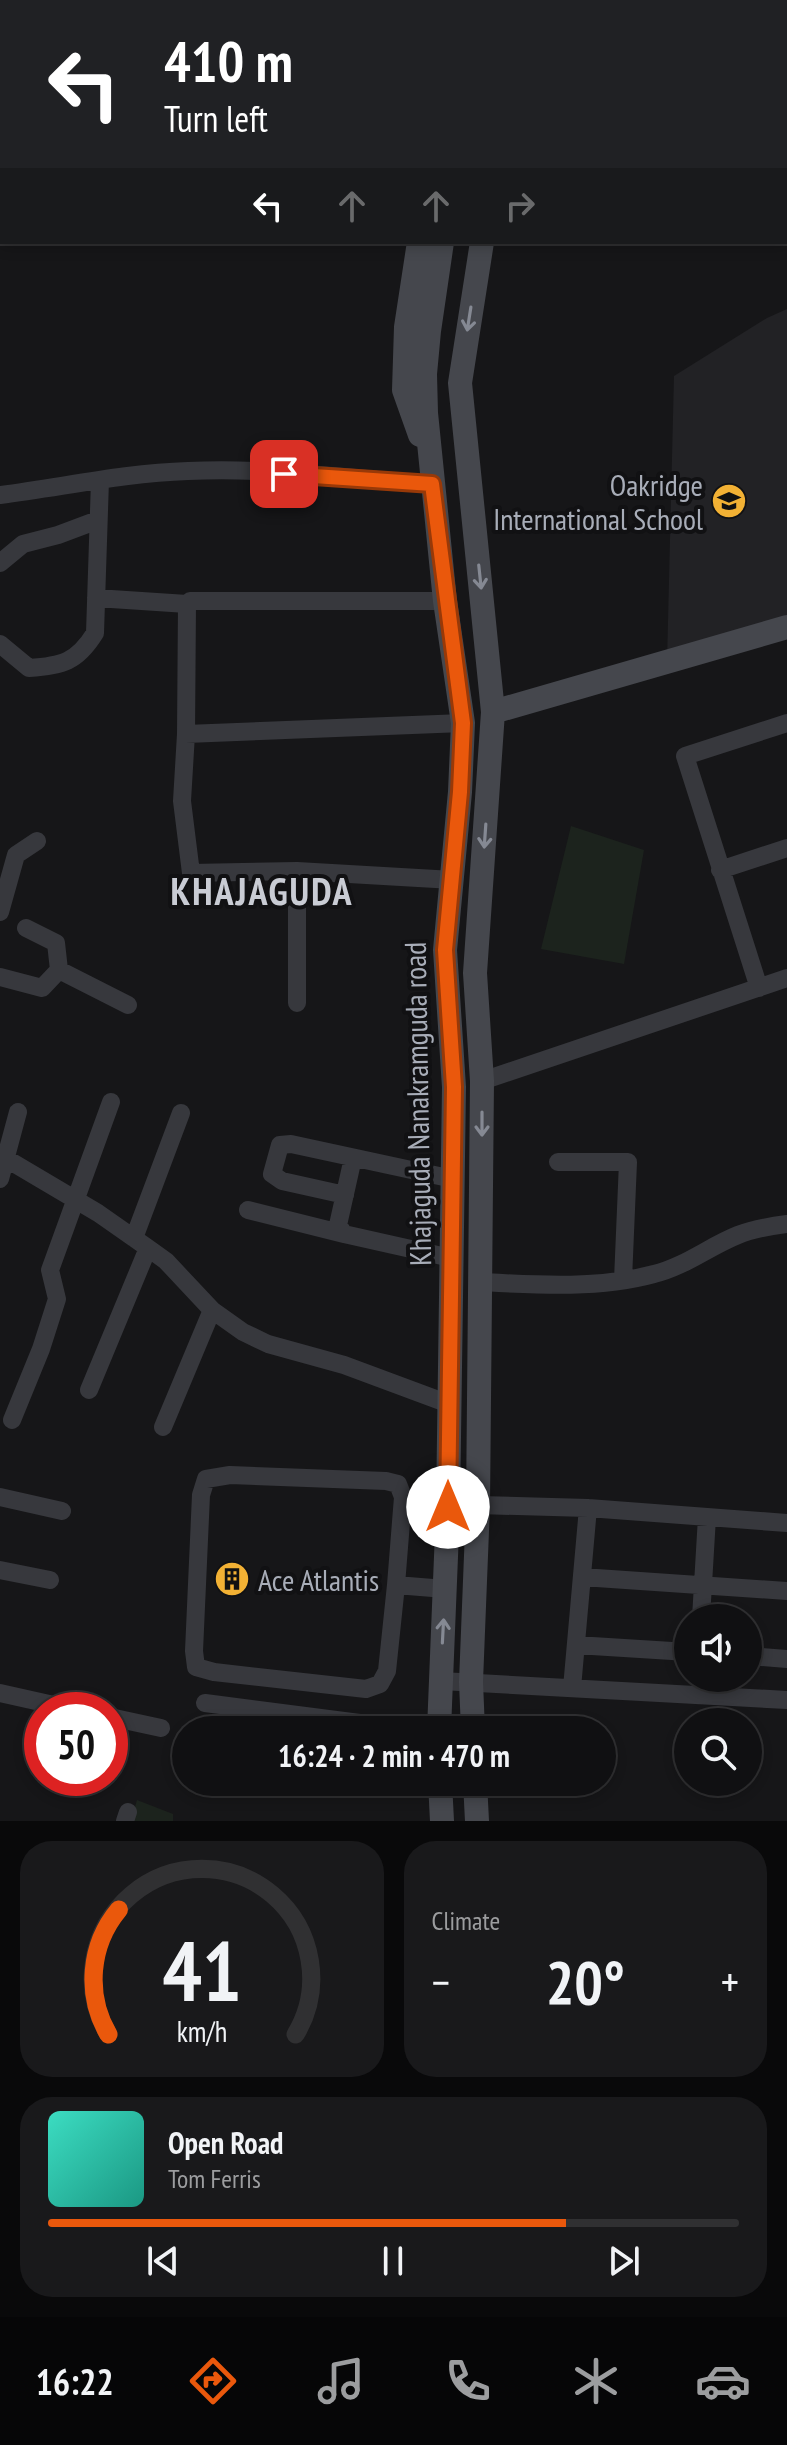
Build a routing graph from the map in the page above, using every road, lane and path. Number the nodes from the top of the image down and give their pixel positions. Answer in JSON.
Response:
{"nodes":[{"id":1,"x":419,"y":244,"type":"edge"},
{"id":2,"x":442,"y":244,"type":"edge"},
{"id":3,"x":482,"y":244,"type":"edge"},
{"id":4,"x":429,"y":456,"type":"junction"},
{"id":5,"x":100,"y":480,"type":"junction"},
{"id":6,"x":432,"y":484,"type":"junction"},
{"id":7,"x":0,"y":495,"type":"edge"},
{"id":8,"x":98,"y":520,"type":"junction"},
{"id":9,"x":0,"y":563,"type":"edge"},
{"id":10,"x":96,"y":598,"type":"junction"},
{"id":11,"x":445,"y":601,"type":"junction"},
{"id":12,"x":187,"y":604,"type":"junction"},
{"id":13,"x":787,"y":627,"type":"edge"},
{"id":14,"x":0,"y":644,"type":"edge"},
{"id":15,"x":493,"y":712,"type":"junction"},
{"id":16,"x":463,"y":723,"type":"junction"},
{"id":17,"x":787,"y":723,"type":"edge"},
{"id":18,"x":186,"y":734,"type":"junction"},
{"id":19,"x":37,"y":841,"type":"dead end"},
{"id":20,"x":787,"y":848,"type":"edge"},
{"id":21,"x":720,"y":870,"type":"junction"},
{"id":22,"x":297,"y":871,"type":"junction"},
{"id":23,"x":453,"y":880,"type":"junction"},
{"id":24,"x":0,"y":912,"type":"edge"},
{"id":25,"x":26,"y":928,"type":"dead end"},
{"id":26,"x":59,"y":970,"type":"junction"},
{"id":27,"x":0,"y":977,"type":"edge"},
{"id":28,"x":787,"y":978,"type":"edge"},
{"id":29,"x":759,"y":988,"type":"junction"},
{"id":30,"x":297,"y":1003,"type":"dead end"},
{"id":31,"x":128,"y":1005,"type":"dead end"},
{"id":32,"x":482,"y":1081,"type":"junction"},
{"id":33,"x":111,"y":1102,"type":"dead end"},
{"id":34,"x":18,"y":1112,"type":"dead end"},
{"id":35,"x":181,"y":1113,"type":"dead end"},
{"id":36,"x":4,"y":1156,"type":"edge"},
{"id":37,"x":353,"y":1158,"type":"junction"},
{"id":38,"x":558,"y":1162,"type":"dead end"},
{"id":39,"x":0,"y":1179,"type":"edge"},
{"id":40,"x":453,"y":1179,"type":"junction"},
{"id":41,"x":345,"y":1195,"type":"junction"},
{"id":42,"x":75,"y":1200,"type":"junction"},
{"id":43,"x":248,"y":1210,"type":"dead end"},
{"id":44,"x":787,"y":1224,"type":"edge"},
{"id":45,"x":344,"y":1234,"type":"junction"},
{"id":46,"x":141,"y":1243,"type":"junction"},
{"id":47,"x":451,"y":1258,"type":"junction"},
{"id":48,"x":623,"y":1280,"type":"junction"},
{"id":49,"x":481,"y":1282,"type":"junction"},
{"id":50,"x":212,"y":1310,"type":"junction"},
{"id":51,"x":89,"y":1390,"type":"dead end"},
{"id":52,"x":449,"y":1404,"type":"junction"},
{"id":53,"x":12,"y":1420,"type":"dead end"},
{"id":54,"x":163,"y":1427,"type":"dead end"},
{"id":55,"x":0,"y":1497,"type":"edge"},
{"id":56,"x":478,"y":1505,"type":"junction"},
{"id":57,"x":588,"y":1508,"type":"junction"},
{"id":58,"x":62,"y":1511,"type":"dead end"},
{"id":59,"x":707,"y":1517,"type":"junction"},
{"id":60,"x":787,"y":1523,"type":"edge"},
{"id":61,"x":0,"y":1570,"type":"edge"},
{"id":62,"x":582,"y":1577,"type":"junction"},
{"id":63,"x":50,"y":1580,"type":"dead end"},
{"id":64,"x":396,"y":1585,"type":"junction"},
{"id":65,"x":703,"y":1585,"type":"junction"},
{"id":66,"x":445,"y":1589,"type":"junction"},
{"id":67,"x":787,"y":1591,"type":"edge"},
{"id":68,"x":702,"y":1604,"type":"edge"},
{"id":69,"x":576,"y":1645,"type":"junction"},
{"id":70,"x":674,"y":1651,"type":"edge"},
{"id":71,"x":762,"y":1657,"type":"edge"},
{"id":72,"x":787,"y":1659,"type":"edge"},
{"id":73,"x":441,"y":1681,"type":"junction"},
{"id":74,"x":471,"y":1682,"type":"junction"},
{"id":75,"x":674,"y":1686,"type":"edge"},
{"id":76,"x":572,"y":1688,"type":"junction"},
{"id":77,"x":735,"y":1692,"type":"edge"},
{"id":78,"x":0,"y":1693,"type":"edge"},
{"id":79,"x":24,"y":1698,"type":"edge"},
{"id":80,"x":787,"y":1700,"type":"edge"},
{"id":81,"x":205,"y":1703,"type":"dead end"},
{"id":82,"x":306,"y":1716,"type":"edge"},
{"id":83,"x":440,"y":1716,"type":"edge"},
{"id":84,"x":472,"y":1716,"type":"edge"},
{"id":85,"x":128,"y":1721,"type":"edge"},
{"id":86,"x":161,"y":1728,"type":"dead end"},
{"id":87,"x":441,"y":1796,"type":"edge"},
{"id":88,"x":476,"y":1796,"type":"edge"},
{"id":89,"x":442,"y":1821,"type":"edge"},
{"id":90,"x":477,"y":1821,"type":"edge"}],
"edges":[{"from":1,"to":4,"type":"main road"},
{"from":2,"to":4,"type":"main road","name":"Khajaguda Nanakramguda road"},
{"from":3,"to":15,"type":"main road","name":"Khajaguda Nanakramguda road","one_way":true},
{"from":4,"to":6,"type":"main road","name":"Khajaguda Nanakramguda road"},
{"from":5,"to":6,"type":"street"},
{"from":5,"to":7,"type":"street"},
{"from":5,"to":8,"type":"street"},
{"from":6,"to":11,"type":"main road","name":"Khajaguda Nanakramguda road"},
{"from":8,"to":9,"type":"street"},
{"from":8,"to":10,"type":"street"},
{"from":10,"to":12,"type":"street"},
{"from":10,"to":14,"type":"street"},
{"from":11,"to":12,"type":"street"},
{"from":11,"to":16,"type":"main road","name":"Khajaguda Nanakramguda road"},
{"from":12,"to":18,"type":"street"},
{"from":13,"to":15,"type":"main road"},
{"from":15,"to":32,"type":"main road","name":"Khajaguda Nanakramguda road","one_way":true},
{"from":16,"to":18,"type":"street"},
{"from":16,"to":23,"type":"main road","name":"Khajaguda Nanakramguda road"},
{"from":17,"to":21,"type":"street"},
{"from":18,"to":22,"type":"street"},
{"from":19,"to":24,"type":"street"},
{"from":20,"to":21,"type":"street"},
{"from":21,"to":29,"type":"street"},
{"from":22,"to":23,"type":"street"},
{"from":22,"to":30,"type":"street"},
{"from":23,"to":40,"type":"main road","name":"Khajaguda Nanakramguda road"},
{"from":25,"to":26,"type":"street"},
{"from":26,"to":27,"type":"street"},
{"from":26,"to":31,"type":"street"},
{"from":28,"to":29,"type":"street"},
{"from":29,"to":32,"type":"street"},
{"from":32,"to":49,"type":"main road","name":"Khajaguda Nanakramguda road","one_way":true},
{"from":33,"to":42,"type":"street"},
{"from":34,"to":36,"type":"street"},
{"from":35,"to":46,"type":"street"},
{"from":36,"to":39,"type":"street"},
{"from":36,"to":42,"type":"street"},
{"from":37,"to":40,"type":"street"},
{"from":37,"to":41,"type":"street"},
{"from":37,"to":41,"type":"street"},
{"from":38,"to":48,"type":"street"},
{"from":40,"to":47,"type":"main road","name":"Khajaguda Nanakramguda road"},
{"from":41,"to":45,"type":"street"},
{"from":42,"to":46,"type":"street"},
{"from":42,"to":53,"type":"street"},
{"from":43,"to":45,"type":"street"},
{"from":44,"to":48,"type":"street"},
{"from":45,"to":47,"type":"street"},
{"from":46,"to":50,"type":"street"},
{"from":46,"to":51,"type":"street"},
{"from":47,"to":52,"type":"main road","name":"Khajaguda Nanakramguda road"},
{"from":48,"to":49,"type":"street"},
{"from":49,"to":56,"type":"main road","name":"Khajaguda Nanakramguda road"},
{"from":50,"to":52,"type":"street"},
{"from":50,"to":54,"type":"street"},
{"from":52,"to":66,"type":"main road","name":"Khajaguda Nanakramguda road"},
{"from":55,"to":58,"type":"street"},
{"from":56,"to":57,"type":"street"},
{"from":56,"to":74,"type":"main road","name":"Khajaguda Nanakramguda road"},
{"from":57,"to":59,"type":"street"},
{"from":57,"to":62,"type":"street"},
{"from":59,"to":60,"type":"street"},
{"from":59,"to":65,"type":"street"},
{"from":61,"to":63,"type":"street"},
{"from":62,"to":65,"type":"street"},
{"from":62,"to":69,"type":"street"},
{"from":64,"to":64,"type":"street"},
{"from":64,"to":66,"type":"street"},
{"from":65,"to":67,"type":"street"},
{"from":65,"to":68,"type":"street"},
{"from":73,"to":66,"type":"main road","name":"Khajaguda Nanakramguda road","one_way":true},
{"from":69,"to":70,"type":"street"},
{"from":69,"to":76,"type":"street"},
{"from":71,"to":72,"type":"street"},
{"from":73,"to":74,"type":"street"},
{"from":73,"to":83,"type":"main road","name":"Khajaguda Nanakramguda road"},
{"from":74,"to":76,"type":"street"},
{"from":74,"to":84,"type":"main road","name":"Khajaguda Nanakramguda road"},
{"from":75,"to":76,"type":"street"},
{"from":77,"to":80,"type":"street"},
{"from":78,"to":79,"type":"street"},
{"from":81,"to":82,"type":"street"},
{"from":85,"to":86,"type":"street"},
{"from":87,"to":89,"type":"main road"},
{"from":88,"to":90,"type":"main road"}]}
